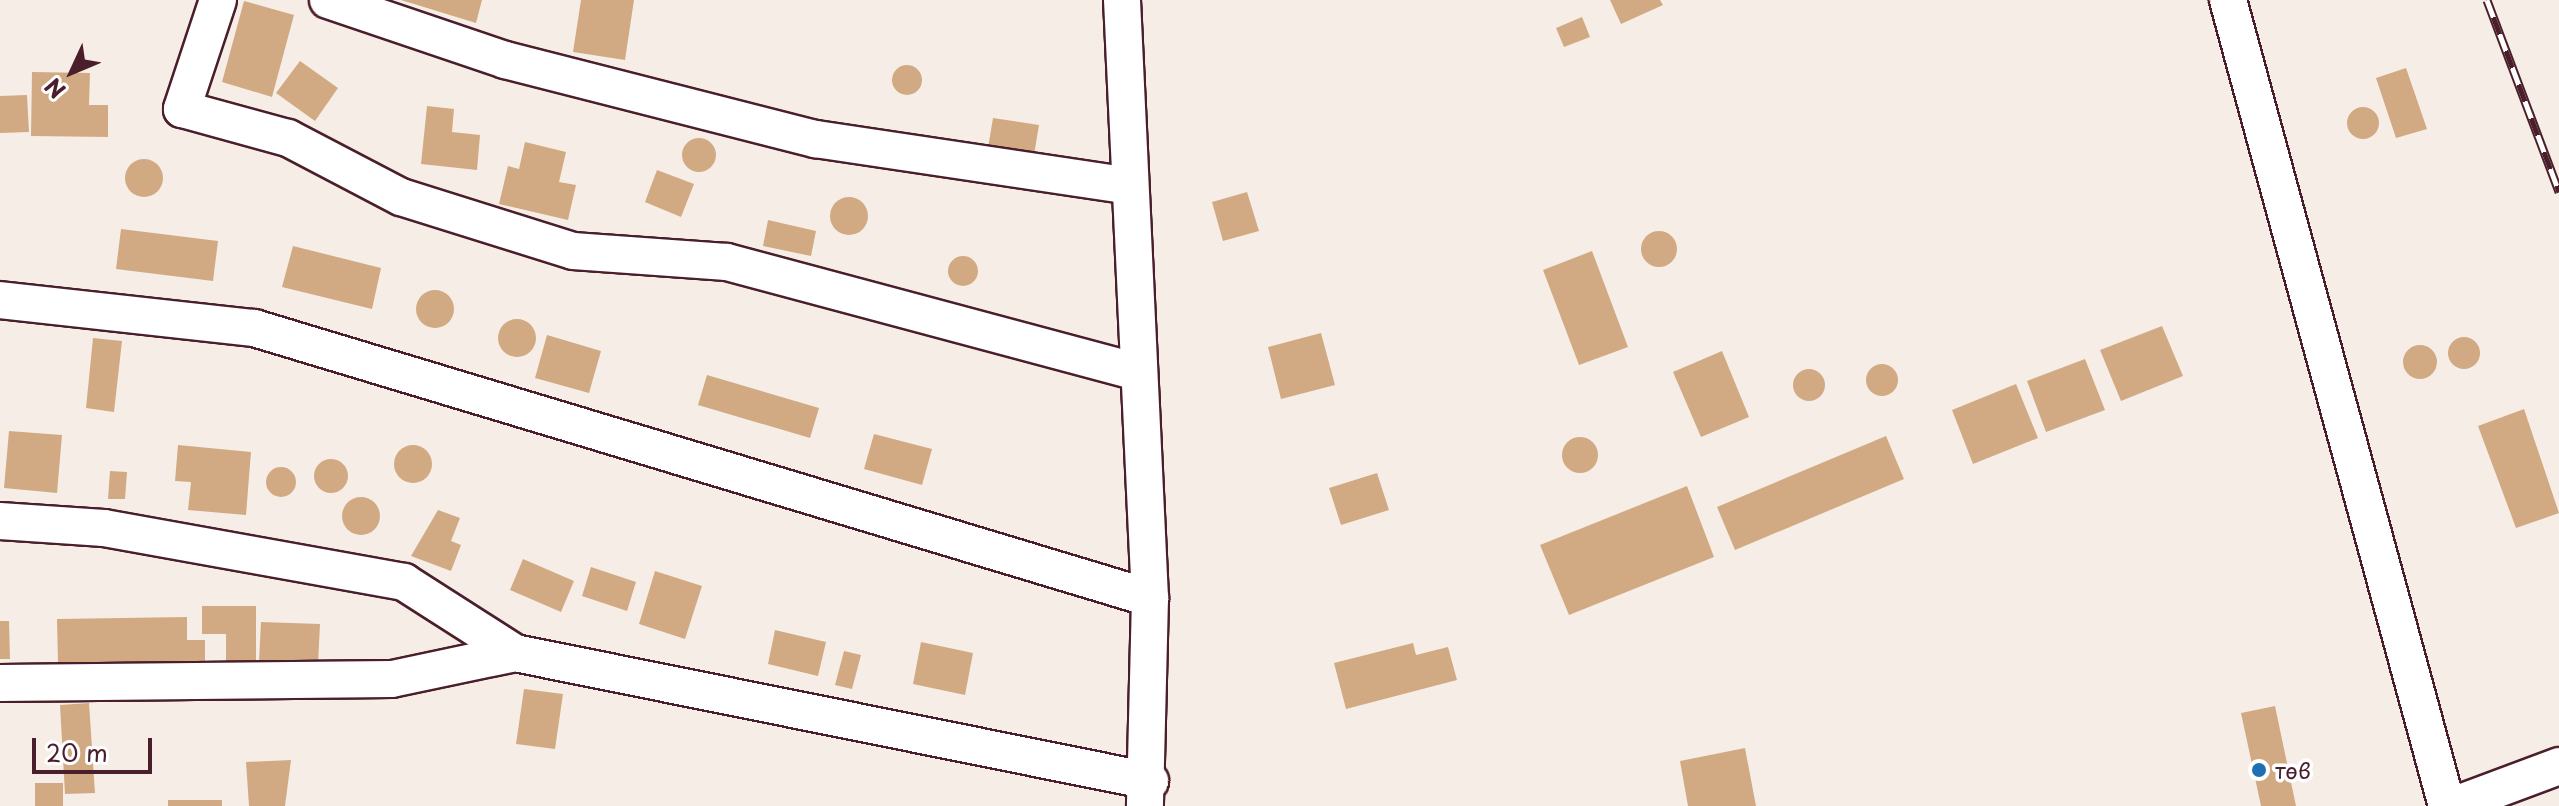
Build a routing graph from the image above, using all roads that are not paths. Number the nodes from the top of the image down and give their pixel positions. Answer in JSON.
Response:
{"nodes":[{"id":1,"x":218,"y":0,"type":"edge"},
{"id":2,"x":328,"y":0,"type":"edge"},
{"id":3,"x":1122,"y":0,"type":"edge"},
{"id":4,"x":2228,"y":0,"type":"edge"},
{"id":5,"x":1130,"y":186,"type":"junction"},
{"id":6,"x":0,"y":300,"type":"edge"},
{"id":7,"x":1135,"y":371,"type":"junction"},
{"id":8,"x":0,"y":521,"type":"edge"},
{"id":9,"x":1150,"y":598,"type":"junction"},
{"id":10,"x":515,"y":653,"type":"junction"},
{"id":11,"x":0,"y":683,"type":"edge"},
{"id":12,"x":2559,"y":766,"type":"edge"},
{"id":13,"x":1147,"y":794,"type":"edge"},
{"id":14,"x":2450,"y":806,"type":"edge"}],
"edges":[{"from":1,"to":7,"type":"street"},
{"from":2,"to":5,"type":"street"},
{"from":3,"to":5,"type":"street"},
{"from":4,"to":14,"type":"street"},
{"from":5,"to":7,"type":"street"},
{"from":6,"to":9,"type":"street"},
{"from":7,"to":9,"type":"street"},
{"from":8,"to":10,"type":"street"},
{"from":9,"to":13,"type":"street"},
{"from":10,"to":11,"type":"street"},
{"from":10,"to":13,"type":"street"},
{"from":12,"to":14,"type":"street"}]}
